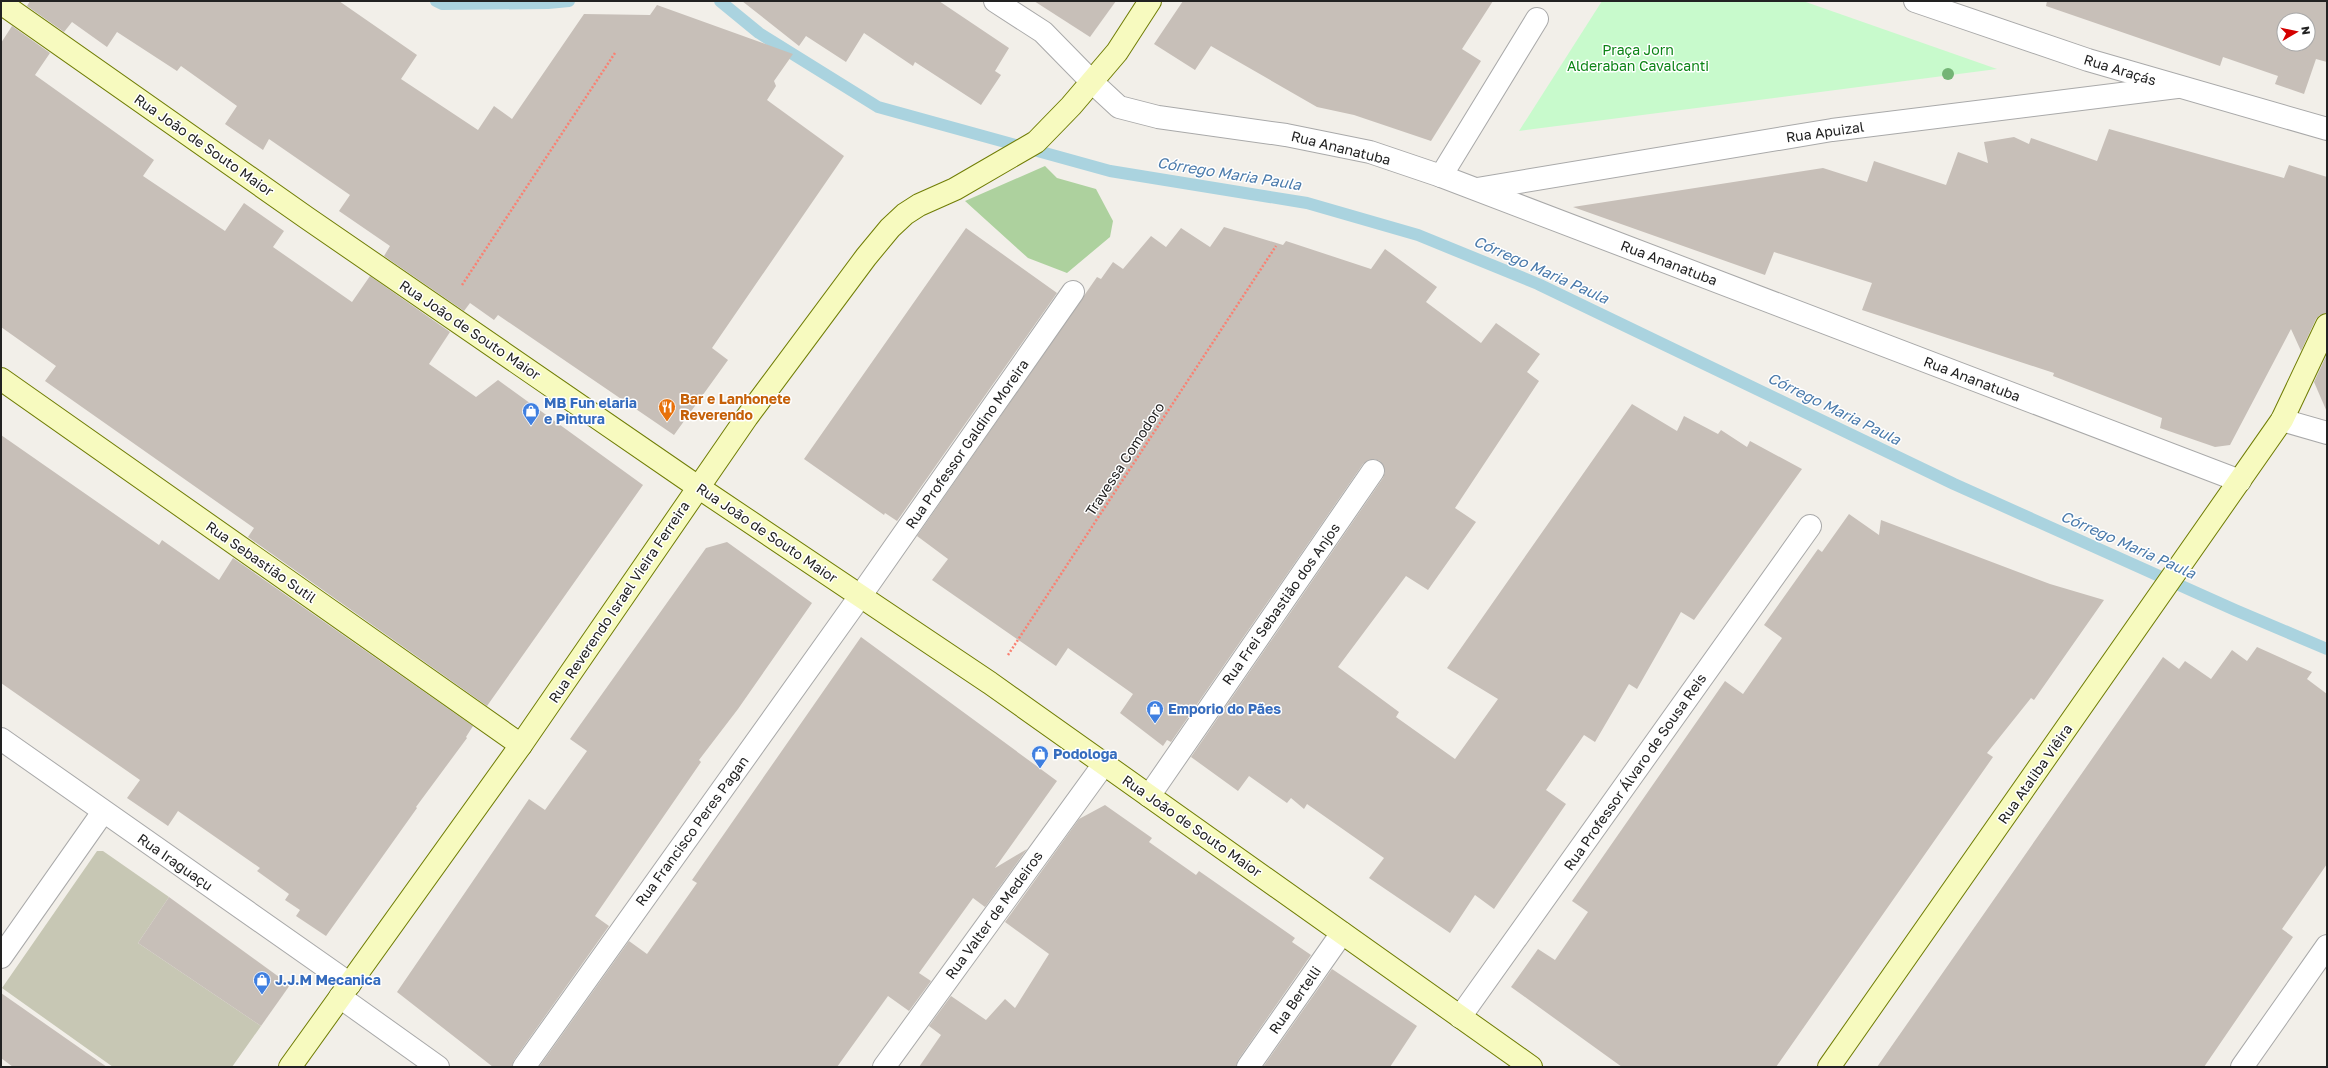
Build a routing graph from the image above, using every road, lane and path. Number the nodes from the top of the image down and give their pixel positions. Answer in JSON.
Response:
{"nodes":[{"id":1,"x":995,"y":1,"type":"edge"},
{"id":2,"x":1150,"y":1,"type":"edge"},
{"id":3,"x":1915,"y":1,"type":"edge"},
{"id":4,"x":1,"y":3,"type":"edge"},
{"id":5,"x":1537,"y":19,"type":"dead end"},
{"id":6,"x":615,"y":53,"type":"dead end"},
{"id":7,"x":1092,"y":82,"type":"junction"},
{"id":8,"x":2177,"y":87,"type":"junction"},
{"id":9,"x":2327,"y":129,"type":"edge"},
{"id":10,"x":1441,"y":176,"type":"junction"},
{"id":11,"x":1476,"y":189,"type":"junction"},
{"id":12,"x":1276,"y":246,"type":"dead end"},
{"id":13,"x":1073,"y":292,"type":"dead end"},
{"id":14,"x":444,"y":312,"type":"junction"},
{"id":15,"x":2327,"y":325,"type":"edge"},
{"id":16,"x":1,"y":379,"type":"edge"},
{"id":17,"x":2282,"y":420,"type":"junction"},
{"id":18,"x":2327,"y":433,"type":"edge"},
{"id":19,"x":1373,"y":471,"type":"dead end"},
{"id":20,"x":2240,"y":481,"type":"junction"},
{"id":21,"x":698,"y":487,"type":"junction"},
{"id":22,"x":1810,"y":526,"type":"dead end"},
{"id":23,"x":861,"y":595,"type":"junction"},
{"id":24,"x":990,"y":683,"type":"junction"},
{"id":25,"x":1,"y":739,"type":"edge"},
{"id":26,"x":522,"y":745,"type":"junction"},
{"id":27,"x":1104,"y":764,"type":"junction"},
{"id":28,"x":1149,"y":796,"type":"junction"},
{"id":29,"x":103,"y":812,"type":"junction"},
{"id":30,"x":1342,"y":933,"type":"junction"},
{"id":31,"x":2327,"y":946,"type":"edge"},
{"id":32,"x":1,"y":957,"type":"edge"},
{"id":33,"x":345,"y":991,"type":"junction"},
{"id":34,"x":1460,"y":1017,"type":"junction"},
{"id":35,"x":290,"y":1067,"type":"edge"},
{"id":36,"x":438,"y":1067,"type":"edge"},
{"id":37,"x":524,"y":1067,"type":"edge"},
{"id":38,"x":884,"y":1067,"type":"edge"},
{"id":39,"x":1248,"y":1067,"type":"edge"},
{"id":40,"x":1531,"y":1067,"type":"edge"},
{"id":41,"x":1830,"y":1067,"type":"edge"},
{"id":42,"x":2242,"y":1067,"type":"edge"}],
"edges":[{"from":1,"to":7,"type":"street","name":"Rua Ananatuba"},
{"from":2,"to":7,"type":"street","name":"Rua Reverendo Israel Vieira Ferreira"},
{"from":3,"to":8,"type":"street","name":"Rua Araçás"},
{"from":4,"to":14,"type":"street","name":"Rua João de Souto Maior"},
{"from":5,"to":10,"type":"street"},
{"from":6,"to":14,"type":"path"},
{"from":7,"to":10,"type":"street","name":"Rua Ananatuba"},
{"from":7,"to":21,"type":"street","name":"Rua Reverendo Israel Vieira Ferreira"},
{"from":8,"to":9,"type":"street","name":"Rua Araçás"},
{"from":8,"to":11,"type":"street","name":"Rua Apuizal"},
{"from":10,"to":11,"type":"street","name":"Rua Ananatuba"},
{"from":11,"to":20,"type":"street","name":"Rua Ananatuba"},
{"from":12,"to":24,"type":"path","name":"Travessa Comodoro"},
{"from":13,"to":23,"type":"street","name":"Rua Professor Galdino Moreira"},
{"from":14,"to":21,"type":"street","name":"Rua João de Souto Maior"},
{"from":15,"to":17,"type":"street","name":"Rua Ataliba Viêira"},
{"from":16,"to":26,"type":"street","name":"Rua Sebastião Sutil"},
{"from":17,"to":18,"type":"street"},
{"from":17,"to":20,"type":"street","name":"Rua Ataliba Viêira"},
{"from":19,"to":28,"type":"street","name":"Rua Frei Sebastião dos Anjos"},
{"from":20,"to":41,"type":"street","name":"Rua Ataliba Viêira"},
{"from":21,"to":23,"type":"street","name":"Rua João de Souto Maior"},
{"from":21,"to":26,"type":"street","name":"Rua Reverendo Israel Vieira Ferreira"},
{"from":22,"to":34,"type":"street","name":"Rua Professor Álvaro de Sousa Reis"},
{"from":23,"to":24,"type":"street","name":"Rua João de Souto Maior"},
{"from":23,"to":37,"type":"street","name":"Rua Francisco Peres Pagan"},
{"from":24,"to":27,"type":"street","name":"Rua João de Souto Maior"},
{"from":25,"to":29,"type":"street","name":"Rua Iraguaçu"},
{"from":26,"to":33,"type":"street","name":"Rua Reverendo Israel Vieira Ferreira"},
{"from":27,"to":28,"type":"street","name":"Rua João de Souto Maior"},
{"from":27,"to":38,"type":"street","name":"Rua Valter de Medeiros"},
{"from":28,"to":30,"type":"street","name":"Rua João de Souto Maior"},
{"from":29,"to":32,"type":"street"},
{"from":29,"to":33,"type":"street","name":"Rua Iraguaçu"},
{"from":30,"to":34,"type":"street","name":"Rua João de Souto Maior"},
{"from":30,"to":39,"type":"street","name":"Rua Bertelli"},
{"from":31,"to":42,"type":"street"},
{"from":33,"to":35,"type":"street","name":"Rua Reverendo Israel Vieira Ferreira"},
{"from":33,"to":36,"type":"street","name":"Rua Iraguaçu"},
{"from":34,"to":40,"type":"street","name":"Rua João de Souto Maior"}]}
